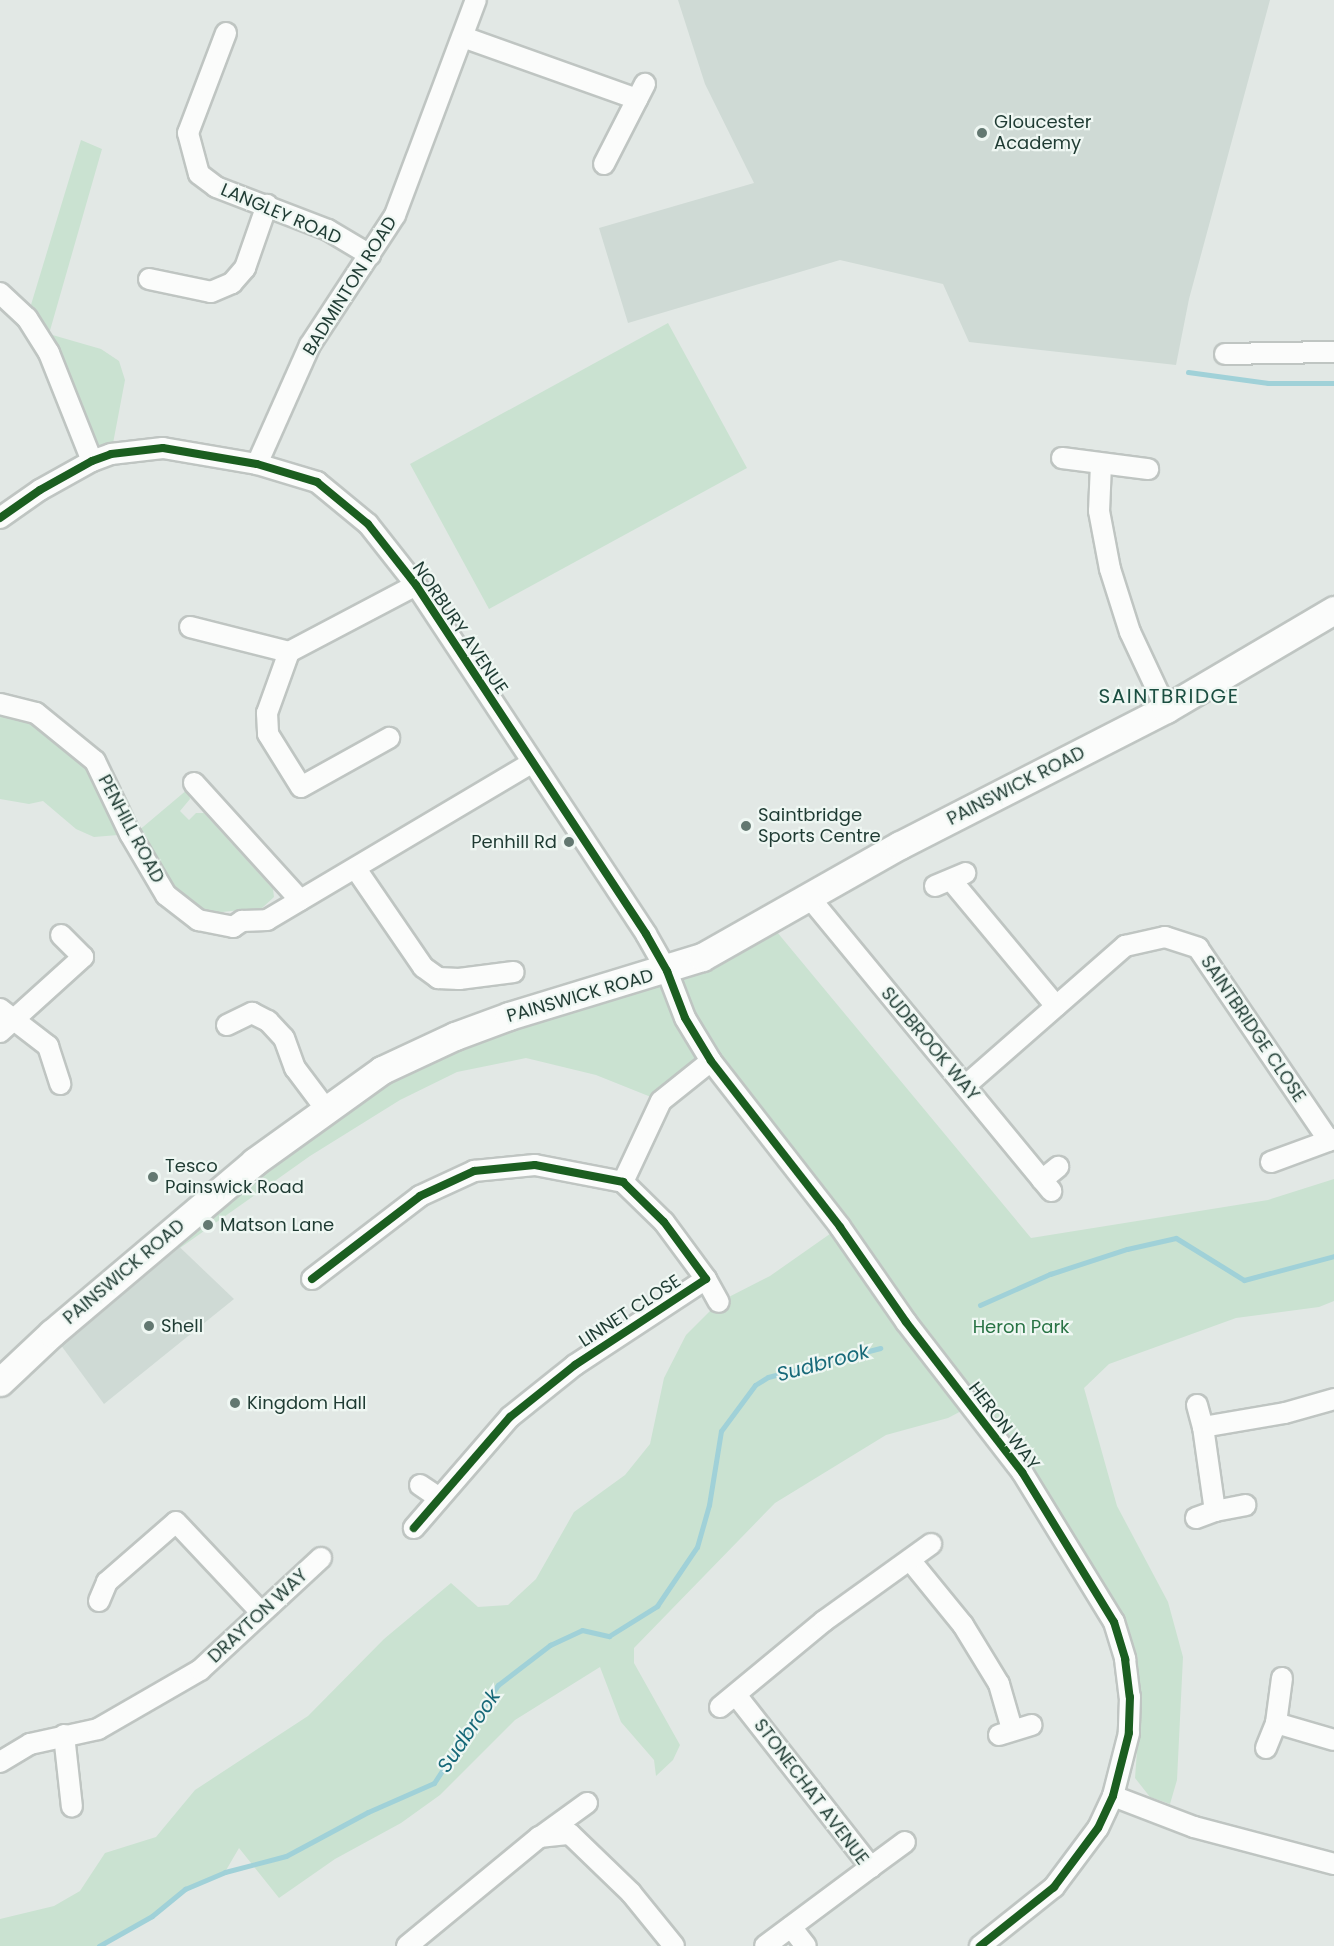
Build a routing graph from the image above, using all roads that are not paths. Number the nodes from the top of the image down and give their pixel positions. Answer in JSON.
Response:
{"nodes":[{"id":1,"x":476,"y":0,"type":"edge"},
{"id":2,"x":226,"y":33,"type":"dead end"},
{"id":3,"x":462,"y":37,"type":"junction"},
{"id":4,"x":604,"y":164,"type":"dead end"},
{"id":5,"x":267,"y":205,"type":"junction"},
{"id":6,"x":370,"y":255,"type":"junction"},
{"id":7,"x":149,"y":279,"type":"dead end"},
{"id":8,"x":0,"y":294,"type":"edge"},
{"id":9,"x":1334,"y":352,"type":"edge"},
{"id":10,"x":1225,"y":354,"type":"dead end"},
{"id":11,"x":1062,"y":458,"type":"dead end"},
{"id":12,"x":92,"y":460,"type":"junction"},
{"id":13,"x":257,"y":464,"type":"junction"},
{"id":14,"x":1101,"y":464,"type":"junction"},
{"id":15,"x":1148,"y":469,"type":"dead end"},
{"id":16,"x":0,"y":518,"type":"edge"},
{"id":17,"x":416,"y":585,"type":"junction"},
{"id":18,"x":1334,"y":610,"type":"edge"},
{"id":19,"x":190,"y":627,"type":"dead end"},
{"id":20,"x":290,"y":652,"type":"junction"},
{"id":21,"x":0,"y":704,"type":"edge"},
{"id":22,"x":1166,"y":709,"type":"junction"},
{"id":23,"x":389,"y":738,"type":"dead end"},
{"id":24,"x":531,"y":763,"type":"junction"},
{"id":25,"x":194,"y":783,"type":"dead end"},
{"id":26,"x":356,"y":869,"type":"junction"},
{"id":27,"x":950,"y":880,"type":"dead end"},
{"id":28,"x":808,"y":897,"type":"junction"},
{"id":29,"x":300,"y":900,"type":"junction"},
{"id":30,"x":61,"y":935,"type":"dead end"},
{"id":31,"x":668,"y":971,"type":"junction"},
{"id":32,"x":514,"y":972,"type":"dead end"},
{"id":33,"x":1056,"y":1006,"type":"junction"},
{"id":34,"x":8,"y":1014,"type":"edge"},
{"id":35,"x":227,"y":1025,"type":"dead end"},
{"id":36,"x":0,"y":1032,"type":"edge"},
{"id":37,"x":711,"y":1061,"type":"junction"},
{"id":38,"x":60,"y":1084,"type":"dead end"},
{"id":39,"x":965,"y":1086,"type":"junction"},
{"id":40,"x":325,"y":1108,"type":"junction"},
{"id":41,"x":1331,"y":1140,"type":"edge"},
{"id":42,"x":1271,"y":1162,"type":"dead end"},
{"id":43,"x":1058,"y":1167,"type":"dead end"},
{"id":44,"x":623,"y":1182,"type":"junction"},
{"id":45,"x":312,"y":1279,"type":"dead end"},
{"id":46,"x":706,"y":1279,"type":"junction"},
{"id":47,"x":719,"y":1302,"type":"dead end"},
{"id":48,"x":0,"y":1382,"type":"edge"},
{"id":49,"x":1334,"y":1399,"type":"edge"},
{"id":50,"x":1197,"y":1405,"type":"dead end"},
{"id":51,"x":1203,"y":1427,"type":"junction"},
{"id":52,"x":420,"y":1485,"type":"dead end"},
{"id":53,"x":439,"y":1498,"type":"junction"},
{"id":54,"x":1245,"y":1505,"type":"dead end"},
{"id":55,"x":1215,"y":1511,"type":"junction"},
{"id":56,"x":1196,"y":1518,"type":"dead end"},
{"id":57,"x":414,"y":1528,"type":"dead end"},
{"id":58,"x":931,"y":1544,"type":"dead end"},
{"id":59,"x":321,"y":1558,"type":"dead end"},
{"id":60,"x":910,"y":1560,"type":"junction"},
{"id":61,"x":99,"y":1601,"type":"dead end"},
{"id":62,"x":260,"y":1611,"type":"junction"},
{"id":63,"x":1282,"y":1678,"type":"dead end"},
{"id":64,"x":736,"y":1695,"type":"junction"},
{"id":65,"x":720,"y":1707,"type":"dead end"},
{"id":66,"x":1276,"y":1723,"type":"junction"},
{"id":67,"x":1014,"y":1730,"type":"dead end"},
{"id":68,"x":64,"y":1735,"type":"junction"},
{"id":69,"x":1334,"y":1740,"type":"edge"},
{"id":70,"x":1266,"y":1748,"type":"dead end"},
{"id":71,"x":0,"y":1762,"type":"edge"},
{"id":72,"x":1113,"y":1796,"type":"junction"},
{"id":73,"x":587,"y":1803,"type":"dead end"},
{"id":74,"x":72,"y":1807,"type":"dead end"},
{"id":75,"x":539,"y":1837,"type":"junction"},
{"id":76,"x":905,"y":1842,"type":"dead end"},
{"id":77,"x":1334,"y":1864,"type":"edge"},
{"id":78,"x":871,"y":1867,"type":"junction"},
{"id":79,"x":791,"y":1928,"type":"junction"},
{"id":80,"x":407,"y":1946,"type":"edge"},
{"id":81,"x":674,"y":1946,"type":"edge"},
{"id":82,"x":765,"y":1946,"type":"edge"},
{"id":83,"x":806,"y":1946,"type":"edge"},
{"id":84,"x":980,"y":1946,"type":"edge"}],
"edges":[{"from":1,"to":3,"type":"street","name":"BADMINTON ROAD"},
{"from":2,"to":5,"type":"street","name":"LANGLEY ROAD"},
{"from":3,"to":4,"type":"street"},
{"from":3,"to":6,"type":"street","name":"BADMINTON ROAD"},
{"from":5,"to":6,"type":"street","name":"LANGLEY ROAD"},
{"from":5,"to":7,"type":"street"},
{"from":6,"to":13,"type":"street","name":"BADMINTON ROAD"},
{"from":8,"to":12,"type":"street"},
{"from":9,"to":10,"type":"street"},
{"from":11,"to":14,"type":"street"},
{"from":12,"to":13,"type":"street","name":"NORBURY AVENUE"},
{"from":12,"to":16,"type":"street","name":"NORBURY AVENUE"},
{"from":13,"to":17,"type":"street","name":"NORBURY AVENUE"},
{"from":14,"to":15,"type":"street"},
{"from":14,"to":22,"type":"street"},
{"from":17,"to":20,"type":"street"},
{"from":17,"to":24,"type":"street","name":"NORBURY AVENUE"},
{"from":18,"to":22,"type":"main road","name":"PAINSWICK ROAD"},
{"from":19,"to":20,"type":"street"},
{"from":20,"to":23,"type":"street"},
{"from":21,"to":29,"type":"street","name":"PENHILL ROAD"},
{"from":22,"to":28,"type":"main road","name":"PAINSWICK ROAD"},
{"from":24,"to":26,"type":"street","name":"PENHILL ROAD"},
{"from":24,"to":31,"type":"street","name":"NORBURY AVENUE"},
{"from":25,"to":29,"type":"street"},
{"from":26,"to":29,"type":"street","name":"PENHILL ROAD"},
{"from":26,"to":32,"type":"street"},
{"from":27,"to":33,"type":"street"},
{"from":28,"to":31,"type":"main road","name":"PAINSWICK ROAD"},
{"from":28,"to":39,"type":"street","name":"SUDBROOK WAY"},
{"from":30,"to":34,"type":"street"},
{"from":31,"to":37,"type":"street","name":"HERON WAY"},
{"from":31,"to":40,"type":"main road","name":"PAINSWICK ROAD"},
{"from":33,"to":39,"type":"street","name":"SAINTBRIDGE CLOSE"},
{"from":33,"to":41,"type":"street","name":"SAINTBRIDGE CLOSE"},
{"from":34,"to":36,"type":"street"},
{"from":34,"to":38,"type":"street"},
{"from":35,"to":40,"type":"street"},
{"from":37,"to":44,"type":"street"},
{"from":37,"to":72,"type":"street","name":"HERON WAY"},
{"from":39,"to":43,"type":"street","name":"SUDBROOK WAY"},
{"from":40,"to":48,"type":"main road","name":"PAINSWICK ROAD"},
{"from":41,"to":42,"type":"street"},
{"from":44,"to":45,"type":"street"},
{"from":44,"to":46,"type":"street","name":"LINNET CLOSE"},
{"from":46,"to":47,"type":"street","name":"LINNET CLOSE"},
{"from":46,"to":53,"type":"street","name":"LINNET CLOSE"},
{"from":49,"to":51,"type":"street"},
{"from":50,"to":51,"type":"street"},
{"from":51,"to":55,"type":"street"},
{"from":52,"to":53,"type":"street"},
{"from":53,"to":57,"type":"street","name":"LINNET CLOSE"},
{"from":54,"to":55,"type":"street"},
{"from":55,"to":56,"type":"street"},
{"from":58,"to":60,"type":"street"},
{"from":59,"to":62,"type":"street","name":"DRAYTON WAY"},
{"from":60,"to":64,"type":"street"},
{"from":60,"to":67,"type":"street"},
{"from":61,"to":62,"type":"street"},
{"from":62,"to":68,"type":"street","name":"DRAYTON WAY"},
{"from":63,"to":66,"type":"street"},
{"from":64,"to":65,"type":"street"},
{"from":64,"to":78,"type":"street","name":"STONECHAT AVENUE"},
{"from":66,"to":69,"type":"street"},
{"from":66,"to":70,"type":"street"},
{"from":68,"to":71,"type":"street","name":"DRAYTON WAY"},
{"from":68,"to":74,"type":"street"},
{"from":72,"to":77,"type":"street"},
{"from":72,"to":84,"type":"street","name":"HERON WAY"},
{"from":73,"to":75,"type":"street"},
{"from":75,"to":80,"type":"street"},
{"from":75,"to":81,"type":"street"},
{"from":76,"to":78,"type":"street"},
{"from":78,"to":79,"type":"street","name":"STONECHAT AVENUE"},
{"from":79,"to":82,"type":"street","name":"STONECHAT AVENUE"},
{"from":79,"to":83,"type":"street"}]}
